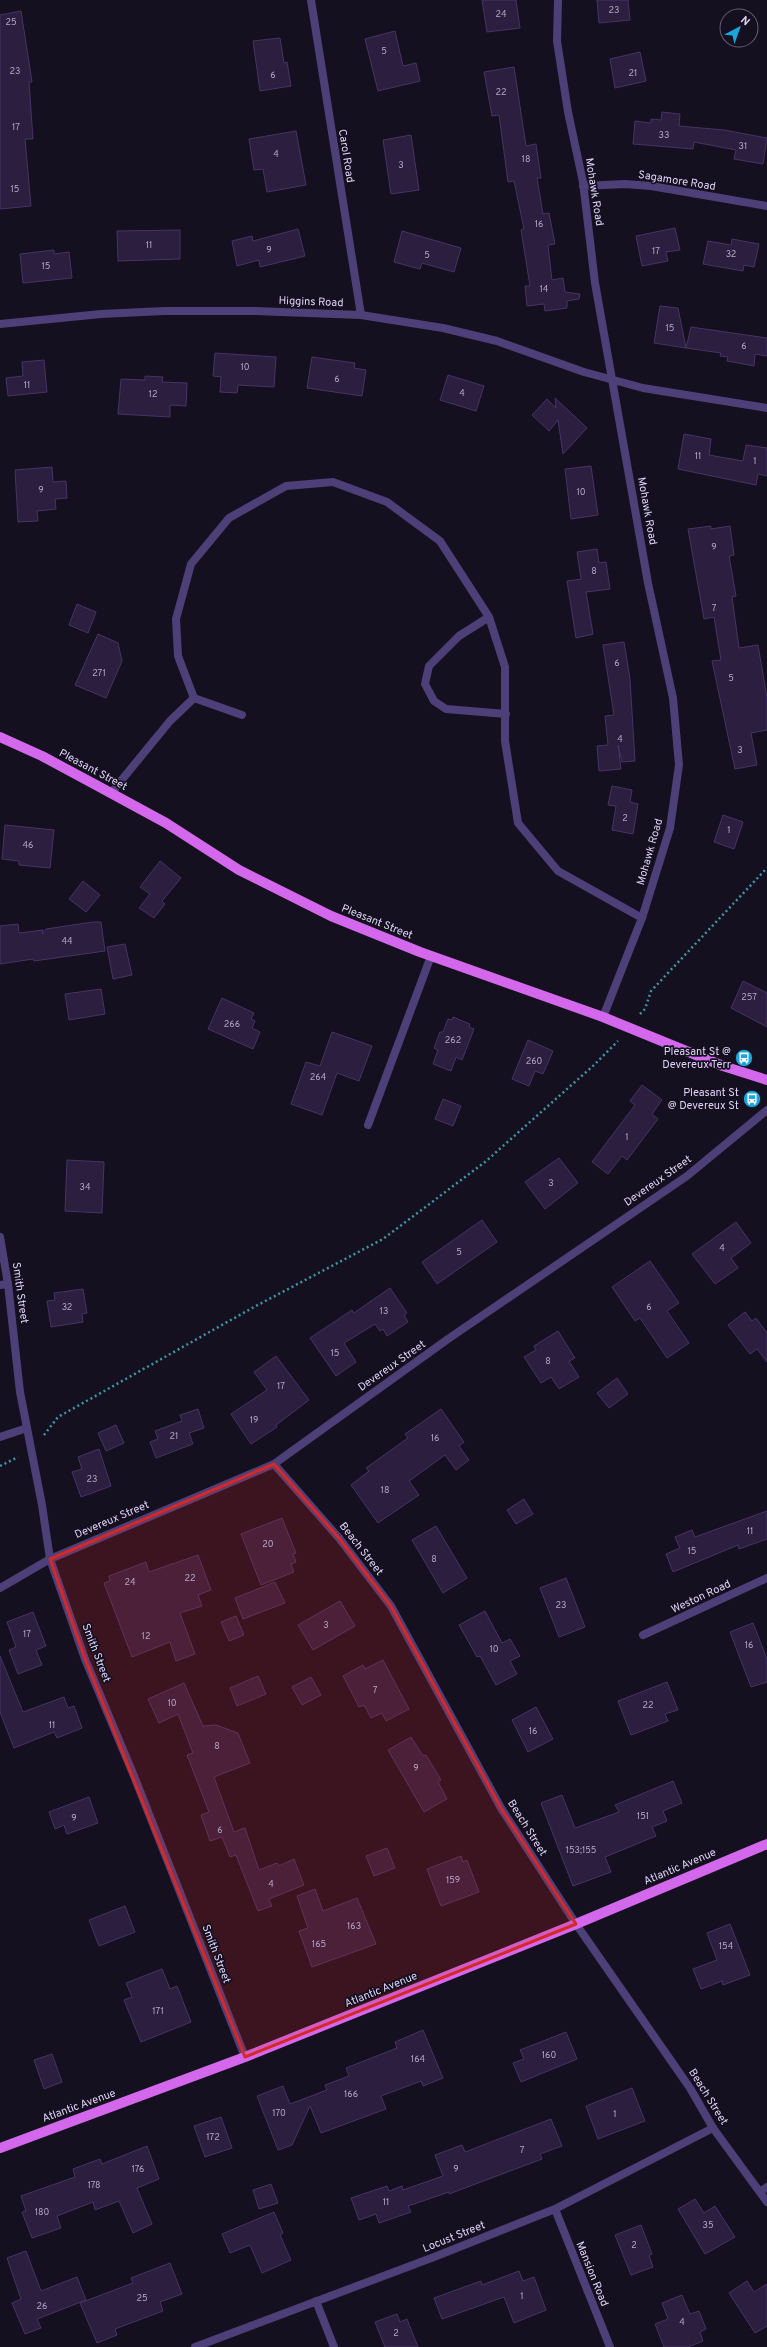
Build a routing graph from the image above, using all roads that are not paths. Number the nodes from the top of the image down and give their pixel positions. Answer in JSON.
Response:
{"nodes":[{"id":1,"x":311,"y":0,"type":"edge"},
{"id":2,"x":558,"y":0,"type":"edge"},
{"id":3,"x":583,"y":186,"type":"junction"},
{"id":4,"x":767,"y":206,"type":"edge"},
{"id":5,"x":361,"y":315,"type":"junction"},
{"id":6,"x":0,"y":324,"type":"edge"},
{"id":7,"x":613,"y":380,"type":"junction"},
{"id":8,"x":767,"y":408,"type":"edge"},
{"id":9,"x":489,"y":617,"type":"junction"},
{"id":10,"x":194,"y":698,"type":"junction"},
{"id":11,"x":506,"y":714,"type":"junction"},
{"id":12,"x":242,"y":715,"type":"dead end"},
{"id":13,"x":0,"y":737,"type":"edge"},
{"id":14,"x":111,"y":793,"type":"junction"},
{"id":15,"x":642,"y":918,"type":"junction"},
{"id":16,"x":431,"y":956,"type":"junction"},
{"id":17,"x":603,"y":1017,"type":"junction"},
{"id":18,"x":767,"y":1080,"type":"edge"},
{"id":19,"x":767,"y":1110,"type":"edge"},
{"id":20,"x":368,"y":1126,"type":"dead end"},
{"id":21,"x":0,"y":1237,"type":"edge"},
{"id":22,"x":4,"y":1284,"type":"edge"},
{"id":23,"x":27,"y":1428,"type":"junction"},
{"id":24,"x":0,"y":1437,"type":"edge"},
{"id":25,"x":274,"y":1464,"type":"junction"},
{"id":26,"x":50,"y":1559,"type":"junction"},
{"id":27,"x":767,"y":1578,"type":"edge"},
{"id":28,"x":0,"y":1588,"type":"edge"},
{"id":29,"x":644,"y":1635,"type":"dead end"},
{"id":30,"x":767,"y":1844,"type":"edge"},
{"id":31,"x":576,"y":1924,"type":"junction"},
{"id":32,"x":245,"y":2057,"type":"junction"},
{"id":33,"x":713,"y":2128,"type":"junction"},
{"id":34,"x":0,"y":2148,"type":"edge"},
{"id":35,"x":764,"y":2190,"type":"edge"},
{"id":36,"x":767,"y":2202,"type":"edge"},
{"id":37,"x":554,"y":2209,"type":"junction"},
{"id":38,"x":316,"y":2301,"type":"junction"},
{"id":39,"x":195,"y":2347,"type":"edge"},
{"id":40,"x":334,"y":2347,"type":"edge"},
{"id":41,"x":610,"y":2347,"type":"edge"}],
"edges":[{"from":1,"to":5,"type":"street","name":"Carol Road"},
{"from":2,"to":3,"type":"street","name":"Mohawk Road"},
{"from":3,"to":4,"type":"street","name":"Sagamore Road"},
{"from":3,"to":7,"type":"street","name":"Mohawk Road"},
{"from":5,"to":6,"type":"street","name":"Higgins Road"},
{"from":5,"to":7,"type":"street","name":"Higgins Road"},
{"from":7,"to":8,"type":"street"},
{"from":7,"to":15,"type":"street","name":"Mohawk Road"},
{"from":9,"to":10,"type":"street"},
{"from":9,"to":11,"type":"street"},
{"from":9,"to":11,"type":"street"},
{"from":10,"to":12,"type":"street"},
{"from":10,"to":14,"type":"street"},
{"from":11,"to":15,"type":"street"},
{"from":13,"to":14,"type":"main road","name":"Pleasant Street"},
{"from":14,"to":16,"type":"main road","name":"Pleasant Street"},
{"from":15,"to":17,"type":"street","name":"Mohawk Road"},
{"from":16,"to":17,"type":"main road","name":"Pleasant Street"},
{"from":16,"to":20,"type":"street"},
{"from":17,"to":18,"type":"main road","name":"Pleasant Street"},
{"from":19,"to":25,"type":"street","name":"Devereux Street"},
{"from":21,"to":22,"type":"street","name":"Smith Street"},
{"from":22,"to":23,"type":"street","name":"Smith Street"},
{"from":23,"to":24,"type":"street"},
{"from":23,"to":26,"type":"street","name":"Smith Street"},
{"from":25,"to":26,"type":"street","name":"Devereux Street"},
{"from":25,"to":31,"type":"street","name":"Beach Street"},
{"from":26,"to":28,"type":"street","name":"Devereux Street"},
{"from":26,"to":32,"type":"street","name":"Smith Street"},
{"from":27,"to":29,"type":"street","name":"Weston Road"},
{"from":30,"to":31,"type":"main road","name":"Atlantic Avenue"},
{"from":31,"to":32,"type":"main road","name":"Atlantic Avenue"},
{"from":31,"to":33,"type":"street","name":"Beach Street"},
{"from":32,"to":34,"type":"main road","name":"Atlantic Avenue"},
{"from":33,"to":35,"type":"street","name":"Beach Street"},
{"from":33,"to":37,"type":"street","name":"Locust Street"},
{"from":35,"to":36,"type":"street","name":"Beach Street"},
{"from":37,"to":38,"type":"street","name":"Locust Street"},
{"from":37,"to":41,"type":"street","name":"Mansion Road"},
{"from":38,"to":39,"type":"street","name":"Locust Street"},
{"from":38,"to":40,"type":"street"}]}
